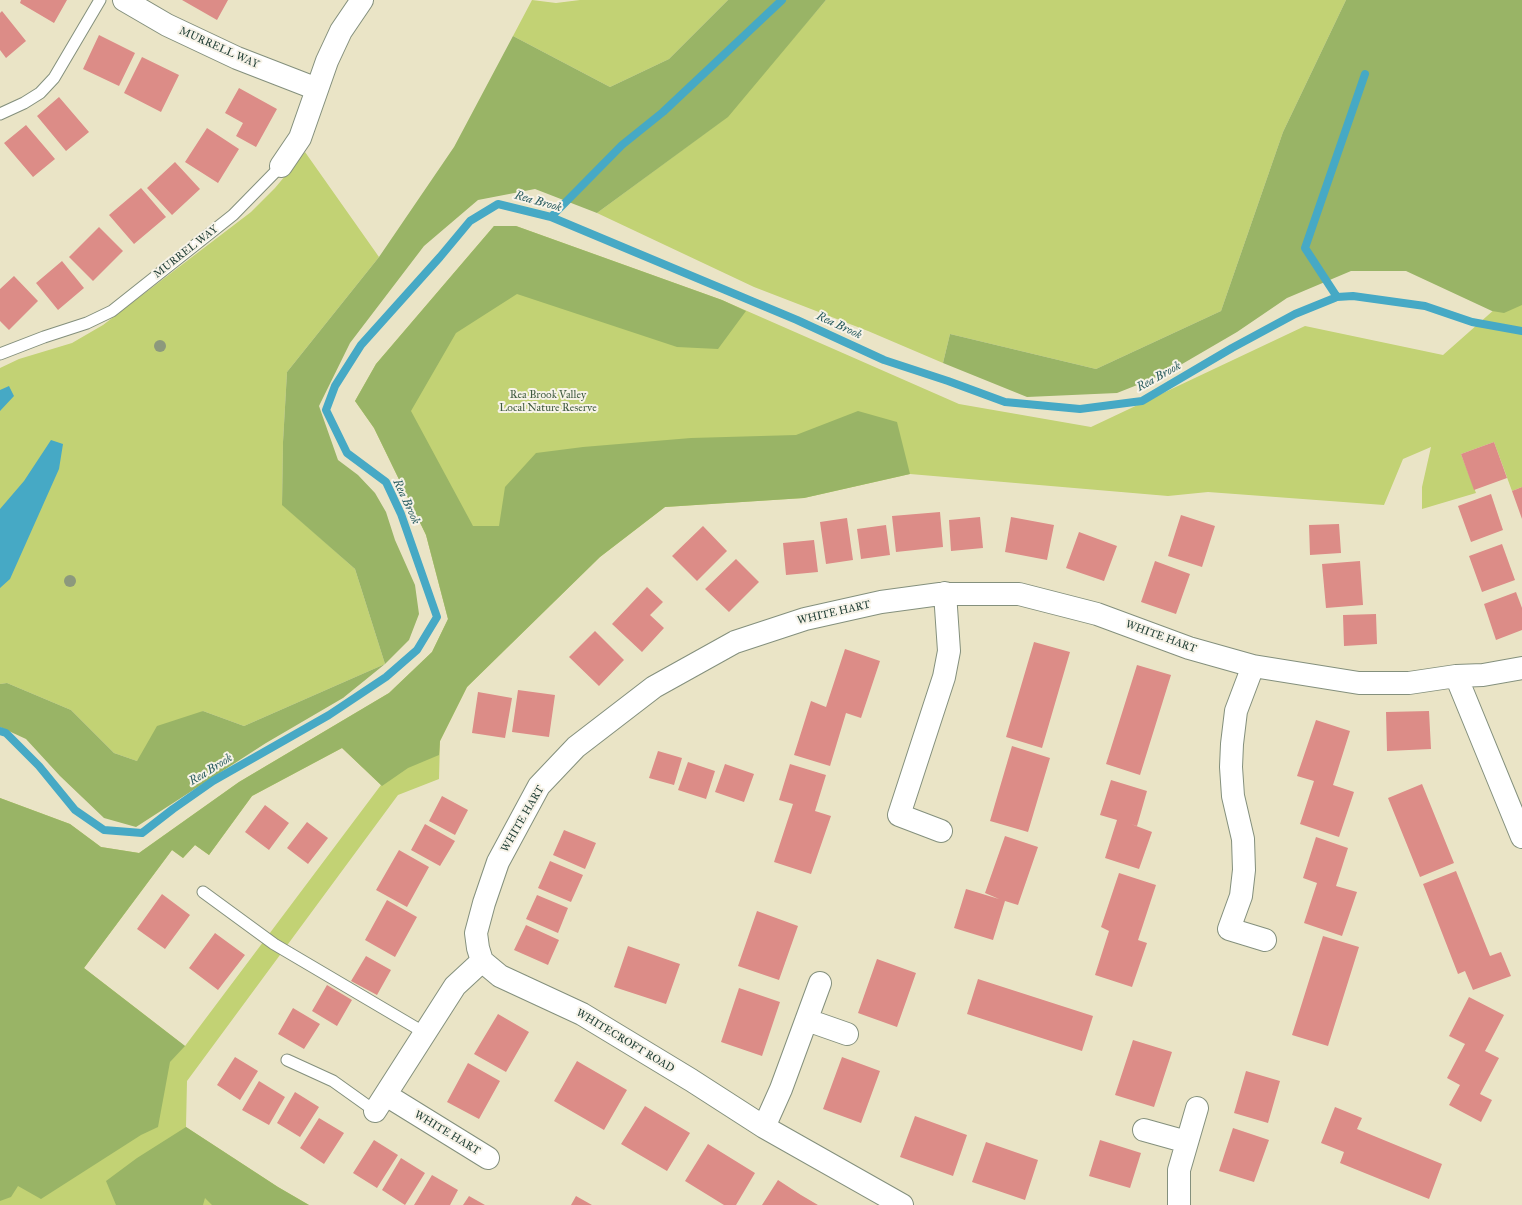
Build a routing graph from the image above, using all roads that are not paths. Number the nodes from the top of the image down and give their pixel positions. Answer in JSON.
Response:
{"nodes":[{"id":1,"x":100,"y":0,"type":"edge"},
{"id":2,"x":362,"y":0,"type":"edge"},
{"id":3,"x":134,"y":3,"type":"edge"},
{"id":4,"x":317,"y":89,"type":"junction"},
{"id":5,"x":0,"y":114,"type":"edge"},
{"id":6,"x":281,"y":166,"type":"joint"},
{"id":7,"x":0,"y":354,"type":"edge"},
{"id":8,"x":945,"y":593,"type":"junction"},
{"id":9,"x":1252,"y":666,"type":"junction"},
{"id":10,"x":1522,"y":668,"type":"edge"},
{"id":11,"x":1456,"y":676,"type":"junction"},
{"id":12,"x":941,"y":831,"type":"dead end"},
{"id":13,"x":1522,"y":837,"type":"edge"},
{"id":14,"x":203,"y":892,"type":"dead end"},
{"id":15,"x":1265,"y":940,"type":"dead end"},
{"id":16,"x":482,"y":961,"type":"junction"},
{"id":17,"x":820,"y":983,"type":"dead end"},
{"id":18,"x":807,"y":1020,"type":"junction"},
{"id":19,"x":425,"y":1033,"type":"junction"},
{"id":20,"x":847,"y":1034,"type":"dead end"},
{"id":21,"x":287,"y":1060,"type":"dead end"},
{"id":22,"x":380,"y":1103,"type":"junction"},
{"id":23,"x":1197,"y":1108,"type":"dead end"},
{"id":24,"x":764,"y":1127,"type":"junction"},
{"id":25,"x":1144,"y":1130,"type":"dead end"},
{"id":26,"x":1187,"y":1142,"type":"junction"},
{"id":27,"x":488,"y":1158,"type":"dead end"},
{"id":28,"x":902,"y":1205,"type":"edge"},
{"id":29,"x":1179,"y":1205,"type":"edge"}],
"edges":[{"from":1,"to":5,"type":"lane"},
{"from":2,"to":4,"type":"street","name":"MURREL WAY"},
{"from":3,"to":4,"type":"street","name":"MURRELL WAY"},
{"from":4,"to":6,"type":"street","name":"MURREL WAY"},
{"from":6,"to":7,"type":"lane","name":"MURREL WAY"},
{"from":8,"to":9,"type":"street","name":"WHITE HART"},
{"from":8,"to":12,"type":"street"},
{"from":8,"to":16,"type":"street","name":"WHITE HART"},
{"from":9,"to":11,"type":"street","name":"WHITE HART"},
{"from":9,"to":15,"type":"street"},
{"from":10,"to":11,"type":"street","name":"WHITE HART"},
{"from":11,"to":13,"type":"street"},
{"from":14,"to":19,"type":"lane"},
{"from":16,"to":19,"type":"street"},
{"from":16,"to":24,"type":"street","name":"WHITECROFT ROAD"},
{"from":17,"to":18,"type":"street"},
{"from":18,"to":20,"type":"street"},
{"from":18,"to":24,"type":"street"},
{"from":19,"to":22,"type":"street"},
{"from":21,"to":22,"type":"lane"},
{"from":22,"to":27,"type":"street","name":"WHITE HART"},
{"from":23,"to":26,"type":"street"},
{"from":24,"to":28,"type":"street","name":"WHITECROFT ROAD"},
{"from":25,"to":26,"type":"street"},
{"from":26,"to":29,"type":"street"}]}
